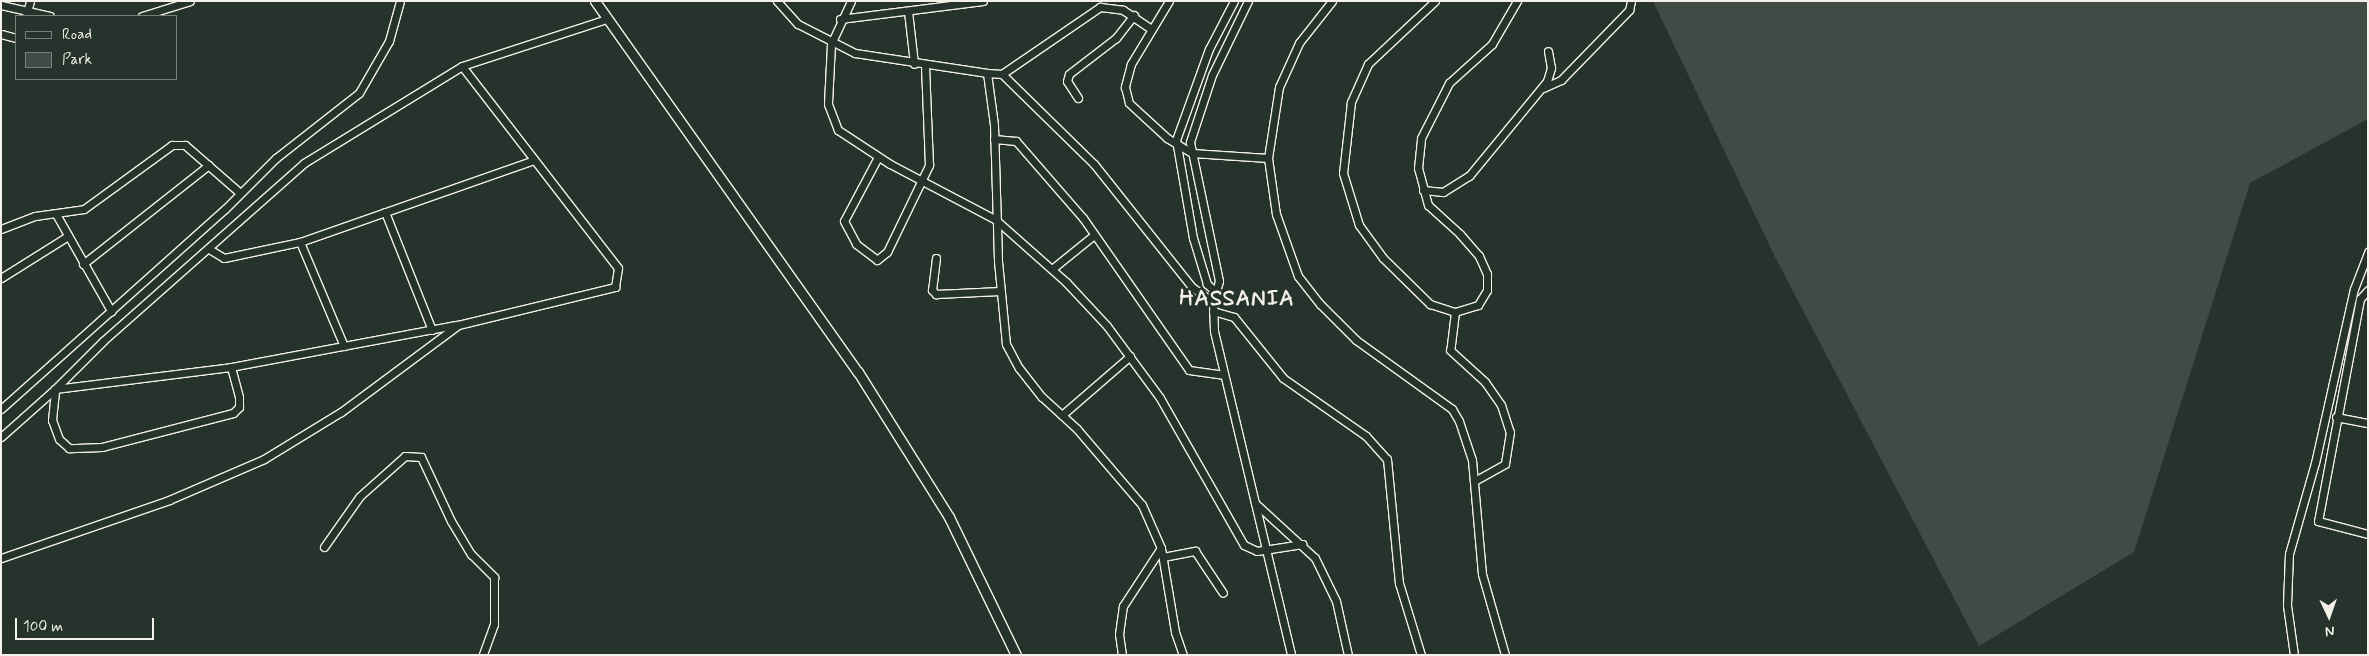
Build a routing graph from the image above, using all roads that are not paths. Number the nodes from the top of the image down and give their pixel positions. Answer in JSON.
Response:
{"nodes":[{"id":1,"x":30,"y":1,"type":"edge"},
{"id":2,"x":190,"y":1,"type":"edge"},
{"id":3,"x":400,"y":1,"type":"edge"},
{"id":4,"x":595,"y":1,"type":"edge"},
{"id":5,"x":777,"y":1,"type":"edge"},
{"id":6,"x":851,"y":1,"type":"edge"},
{"id":7,"x":983,"y":1,"type":"edge"},
{"id":8,"x":1169,"y":1,"type":"edge"},
{"id":9,"x":1234,"y":1,"type":"edge"},
{"id":10,"x":1248,"y":1,"type":"edge"},
{"id":11,"x":1332,"y":1,"type":"edge"},
{"id":12,"x":1435,"y":1,"type":"edge"},
{"id":13,"x":1517,"y":1,"type":"edge"},
{"id":14,"x":1631,"y":1,"type":"edge"},
{"id":15,"x":1099,"y":4,"type":"edge"},
{"id":16,"x":1,"y":5,"type":"edge"},
{"id":17,"x":166,"y":5,"type":"edge"},
{"id":18,"x":1229,"y":10,"type":"junction"},
{"id":19,"x":908,"y":11,"type":"junction"},
{"id":20,"x":27,"y":13,"type":"edge"},
{"id":21,"x":42,"y":15,"type":"edge"},
{"id":22,"x":144,"y":15,"type":"edge"},
{"id":23,"x":1134,"y":15,"type":"junction"},
{"id":24,"x":1240,"y":16,"type":"junction"},
{"id":25,"x":607,"y":18,"type":"junction"},
{"id":26,"x":840,"y":19,"type":"junction"},
{"id":27,"x":1151,"y":29,"type":"junction"},
{"id":28,"x":1,"y":34,"type":"edge"},
{"id":29,"x":15,"y":38,"type":"edge"},
{"id":30,"x":831,"y":44,"type":"junction"},
{"id":31,"x":1548,"y":51,"type":"dead end"},
{"id":32,"x":914,"y":64,"type":"junction"},
{"id":33,"x":925,"y":65,"type":"junction"},
{"id":34,"x":1202,"y":65,"type":"junction"},
{"id":35,"x":462,"y":66,"type":"junction"},
{"id":36,"x":1214,"y":70,"type":"junction"},
{"id":37,"x":987,"y":73,"type":"junction"},
{"id":38,"x":1002,"y":74,"type":"junction"},
{"id":39,"x":1543,"y":88,"type":"junction"},
{"id":40,"x":1078,"y":98,"type":"dead end"},
{"id":41,"x":994,"y":140,"type":"junction"},
{"id":42,"x":1176,"y":146,"type":"junction"},
{"id":43,"x":1192,"y":153,"type":"junction"},
{"id":44,"x":878,"y":156,"type":"junction"},
{"id":45,"x":1268,"y":158,"type":"junction"},
{"id":46,"x":534,"y":160,"type":"junction"},
{"id":47,"x":209,"y":165,"type":"junction"},
{"id":48,"x":920,"y":180,"type":"junction"},
{"id":49,"x":1423,"y":190,"type":"junction"},
{"id":50,"x":240,"y":194,"type":"junction"},
{"id":51,"x":385,"y":212,"type":"junction"},
{"id":52,"x":56,"y":214,"type":"junction"},
{"id":53,"x":996,"y":220,"type":"junction"},
{"id":54,"x":1,"y":229,"type":"edge"},
{"id":55,"x":1094,"y":235,"type":"junction"},
{"id":56,"x":68,"y":236,"type":"junction"},
{"id":57,"x":300,"y":242,"type":"junction"},
{"id":58,"x":209,"y":248,"type":"junction"},
{"id":59,"x":2368,"y":252,"type":"edge"},
{"id":60,"x":936,"y":258,"type":"dead end"},
{"id":61,"x":83,"y":264,"type":"junction"},
{"id":62,"x":1052,"y":270,"type":"junction"},
{"id":63,"x":1,"y":278,"type":"edge"},
{"id":64,"x":1215,"y":290,"type":"junction"},
{"id":65,"x":2368,"y":290,"type":"edge"},
{"id":66,"x":1000,"y":291,"type":"junction"},
{"id":67,"x":1213,"y":302,"type":"junction"},
{"id":68,"x":111,"y":311,"type":"junction"},
{"id":69,"x":1213,"y":311,"type":"junction"},
{"id":70,"x":1455,"y":312,"type":"junction"},
{"id":71,"x":458,"y":325,"type":"junction"},
{"id":72,"x":432,"y":330,"type":"junction"},
{"id":73,"x":344,"y":346,"type":"junction"},
{"id":74,"x":1130,"y":356,"type":"junction"},
{"id":75,"x":231,"y":367,"type":"junction"},
{"id":76,"x":1223,"y":375,"type":"junction"},
{"id":77,"x":55,"y":389,"type":"junction"},
{"id":78,"x":1,"y":409,"type":"edge"},
{"id":79,"x":1062,"y":415,"type":"junction"},
{"id":80,"x":2336,"y":418,"type":"junction"},
{"id":81,"x":2368,"y":424,"type":"edge"},
{"id":82,"x":1,"y":436,"type":"edge"},
{"id":83,"x":1474,"y":481,"type":"junction"},
{"id":84,"x":1255,"y":503,"type":"junction"},
{"id":85,"x":2368,"y":534,"type":"edge"},
{"id":86,"x":1302,"y":544,"type":"junction"},
{"id":87,"x":324,"y":547,"type":"dead end"},
{"id":88,"x":1161,"y":548,"type":"junction"},
{"id":89,"x":1264,"y":550,"type":"junction"},
{"id":90,"x":1164,"y":557,"type":"junction"},
{"id":91,"x":1,"y":558,"type":"edge"},
{"id":92,"x":1223,"y":593,"type":"dead end"},
{"id":93,"x":483,"y":655,"type":"edge"},
{"id":94,"x":1016,"y":655,"type":"edge"},
{"id":95,"x":1122,"y":655,"type":"edge"},
{"id":96,"x":1183,"y":655,"type":"edge"},
{"id":97,"x":1291,"y":655,"type":"edge"},
{"id":98,"x":1348,"y":655,"type":"edge"},
{"id":99,"x":1421,"y":655,"type":"edge"},
{"id":100,"x":1505,"y":655,"type":"edge"},
{"id":101,"x":2294,"y":655,"type":"edge"}],
"edges":[{"from":1,"to":20,"type":"street"},
{"from":2,"to":17,"type":"street"},
{"from":3,"to":50,"type":"street"},
{"from":4,"to":25,"type":"street"},
{"from":5,"to":30,"type":"street"},
{"from":6,"to":26,"type":"street"},
{"from":7,"to":19,"type":"street"},
{"from":8,"to":27,"type":"street"},
{"from":9,"to":18,"type":"street"},
{"from":10,"to":24,"type":"street"},
{"from":11,"to":45,"type":"street"},
{"from":12,"to":70,"type":"street"},
{"from":13,"to":49,"type":"street"},
{"from":14,"to":39,"type":"street"},
{"from":15,"to":23,"type":"street"},
{"from":15,"to":38,"type":"street"},
{"from":16,"to":20,"type":"street"},
{"from":17,"to":22,"type":"street"},
{"from":18,"to":24,"type":"street"},
{"from":18,"to":34,"type":"street"},
{"from":19,"to":26,"type":"street"},
{"from":19,"to":32,"type":"street"},
{"from":20,"to":21,"type":"street"},
{"from":23,"to":27,"type":"street"},
{"from":23,"to":40,"type":"street"},
{"from":24,"to":36,"type":"street"},
{"from":25,"to":35,"type":"street"},
{"from":25,"to":94,"type":"street"},
{"from":26,"to":30,"type":"street"},
{"from":27,"to":42,"type":"street"},
{"from":28,"to":29,"type":"street"},
{"from":30,"to":32,"type":"street"},
{"from":30,"to":44,"type":"street"},
{"from":31,"to":39,"type":"street"},
{"from":32,"to":33,"type":"street"},
{"from":33,"to":37,"type":"street"},
{"from":33,"to":48,"type":"street"},
{"from":34,"to":36,"type":"street"},
{"from":34,"to":42,"type":"street"},
{"from":35,"to":46,"type":"street"},
{"from":35,"to":58,"type":"street"},
{"from":36,"to":43,"type":"street"},
{"from":37,"to":38,"type":"street"},
{"from":37,"to":41,"type":"street"},
{"from":38,"to":67,"type":"street"},
{"from":39,"to":49,"type":"street"},
{"from":41,"to":53,"type":"street"},
{"from":41,"to":55,"type":"street"},
{"from":42,"to":43,"type":"street"},
{"from":42,"to":64,"type":"street"},
{"from":43,"to":45,"type":"street"},
{"from":43,"to":64,"type":"street"},
{"from":44,"to":48,"type":"street"},
{"from":44,"to":48,"type":"street"},
{"from":45,"to":83,"type":"street"},
{"from":46,"to":51,"type":"street"},
{"from":46,"to":71,"type":"street"},
{"from":47,"to":50,"type":"street"},
{"from":47,"to":52,"type":"street"},
{"from":47,"to":61,"type":"street"},
{"from":48,"to":53,"type":"street"},
{"from":49,"to":70,"type":"street"},
{"from":50,"to":68,"type":"street"},
{"from":51,"to":57,"type":"street"},
{"from":51,"to":72,"type":"street"},
{"from":52,"to":54,"type":"street"},
{"from":52,"to":56,"type":"street"},
{"from":53,"to":62,"type":"street"},
{"from":53,"to":66,"type":"street"},
{"from":55,"to":62,"type":"street"},
{"from":55,"to":76,"type":"street"},
{"from":56,"to":61,"type":"street"},
{"from":56,"to":63,"type":"street"},
{"from":57,"to":58,"type":"street"},
{"from":57,"to":73,"type":"street"},
{"from":58,"to":77,"type":"street"},
{"from":59,"to":101,"type":"street"},
{"from":60,"to":66,"type":"street"},
{"from":61,"to":68,"type":"street"},
{"from":62,"to":74,"type":"street"},
{"from":64,"to":67,"type":"street"},
{"from":65,"to":80,"type":"street"},
{"from":66,"to":79,"type":"street"},
{"from":67,"to":69,"type":"street"},
{"from":68,"to":78,"type":"street"},
{"from":69,"to":76,"type":"street"},
{"from":69,"to":99,"type":"street"},
{"from":70,"to":83,"type":"street"},
{"from":71,"to":72,"type":"street"},
{"from":71,"to":91,"type":"street"},
{"from":72,"to":73,"type":"street"},
{"from":73,"to":75,"type":"street"},
{"from":74,"to":79,"type":"street"},
{"from":74,"to":89,"type":"street"},
{"from":75,"to":77,"type":"street"},
{"from":75,"to":77,"type":"street"},
{"from":76,"to":84,"type":"street"},
{"from":77,"to":82,"type":"street"},
{"from":79,"to":88,"type":"street"},
{"from":80,"to":81,"type":"street"},
{"from":80,"to":85,"type":"street"},
{"from":83,"to":100,"type":"street"},
{"from":84,"to":86,"type":"street"},
{"from":84,"to":89,"type":"street"},
{"from":86,"to":89,"type":"street"},
{"from":86,"to":98,"type":"street"},
{"from":87,"to":93,"type":"street"},
{"from":88,"to":90,"type":"street"},
{"from":88,"to":95,"type":"street"},
{"from":89,"to":97,"type":"street"},
{"from":90,"to":92,"type":"street"},
{"from":90,"to":96,"type":"street"}]}
